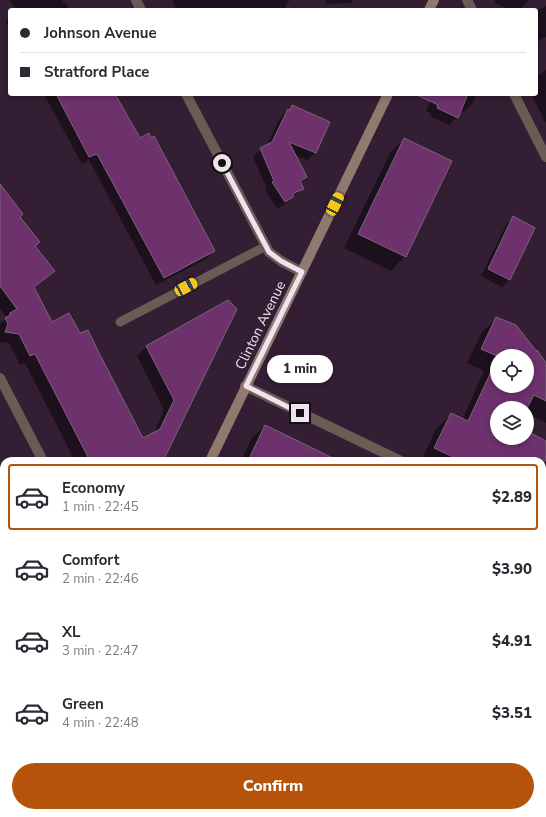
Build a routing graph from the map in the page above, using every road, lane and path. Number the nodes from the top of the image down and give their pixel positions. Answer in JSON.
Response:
{"nodes":[{"id":1,"x":187,"y":96,"type":"edge"},
{"id":2,"x":387,"y":96,"type":"edge"},
{"id":3,"x":515,"y":96,"type":"edge"},
{"id":4,"x":546,"y":157,"type":"edge"},
{"id":5,"x":266,"y":246,"type":"junction"},
{"id":6,"x":302,"y":272,"type":"junction"},
{"id":7,"x":120,"y":322,"type":"dead end"},
{"id":8,"x":0,"y":378,"type":"edge"},
{"id":9,"x":246,"y":386,"type":"junction"},
{"id":10,"x":41,"y":457,"type":"edge"},
{"id":11,"x":212,"y":457,"type":"edge"},
{"id":12,"x":393,"y":457,"type":"edge"}],
"edges":[{"from":1,"to":5,"type":"street"},
{"from":2,"to":6,"type":"main road","name":"Clinton Avenue"},
{"from":3,"to":4,"type":"street"},
{"from":5,"to":6,"type":"street"},
{"from":5,"to":7,"type":"lane"},
{"from":6,"to":9,"type":"main road","name":"Clinton Avenue"},
{"from":8,"to":10,"type":"street"},
{"from":9,"to":11,"type":"main road","name":"Clinton Avenue"},
{"from":9,"to":12,"type":"street"}]}
